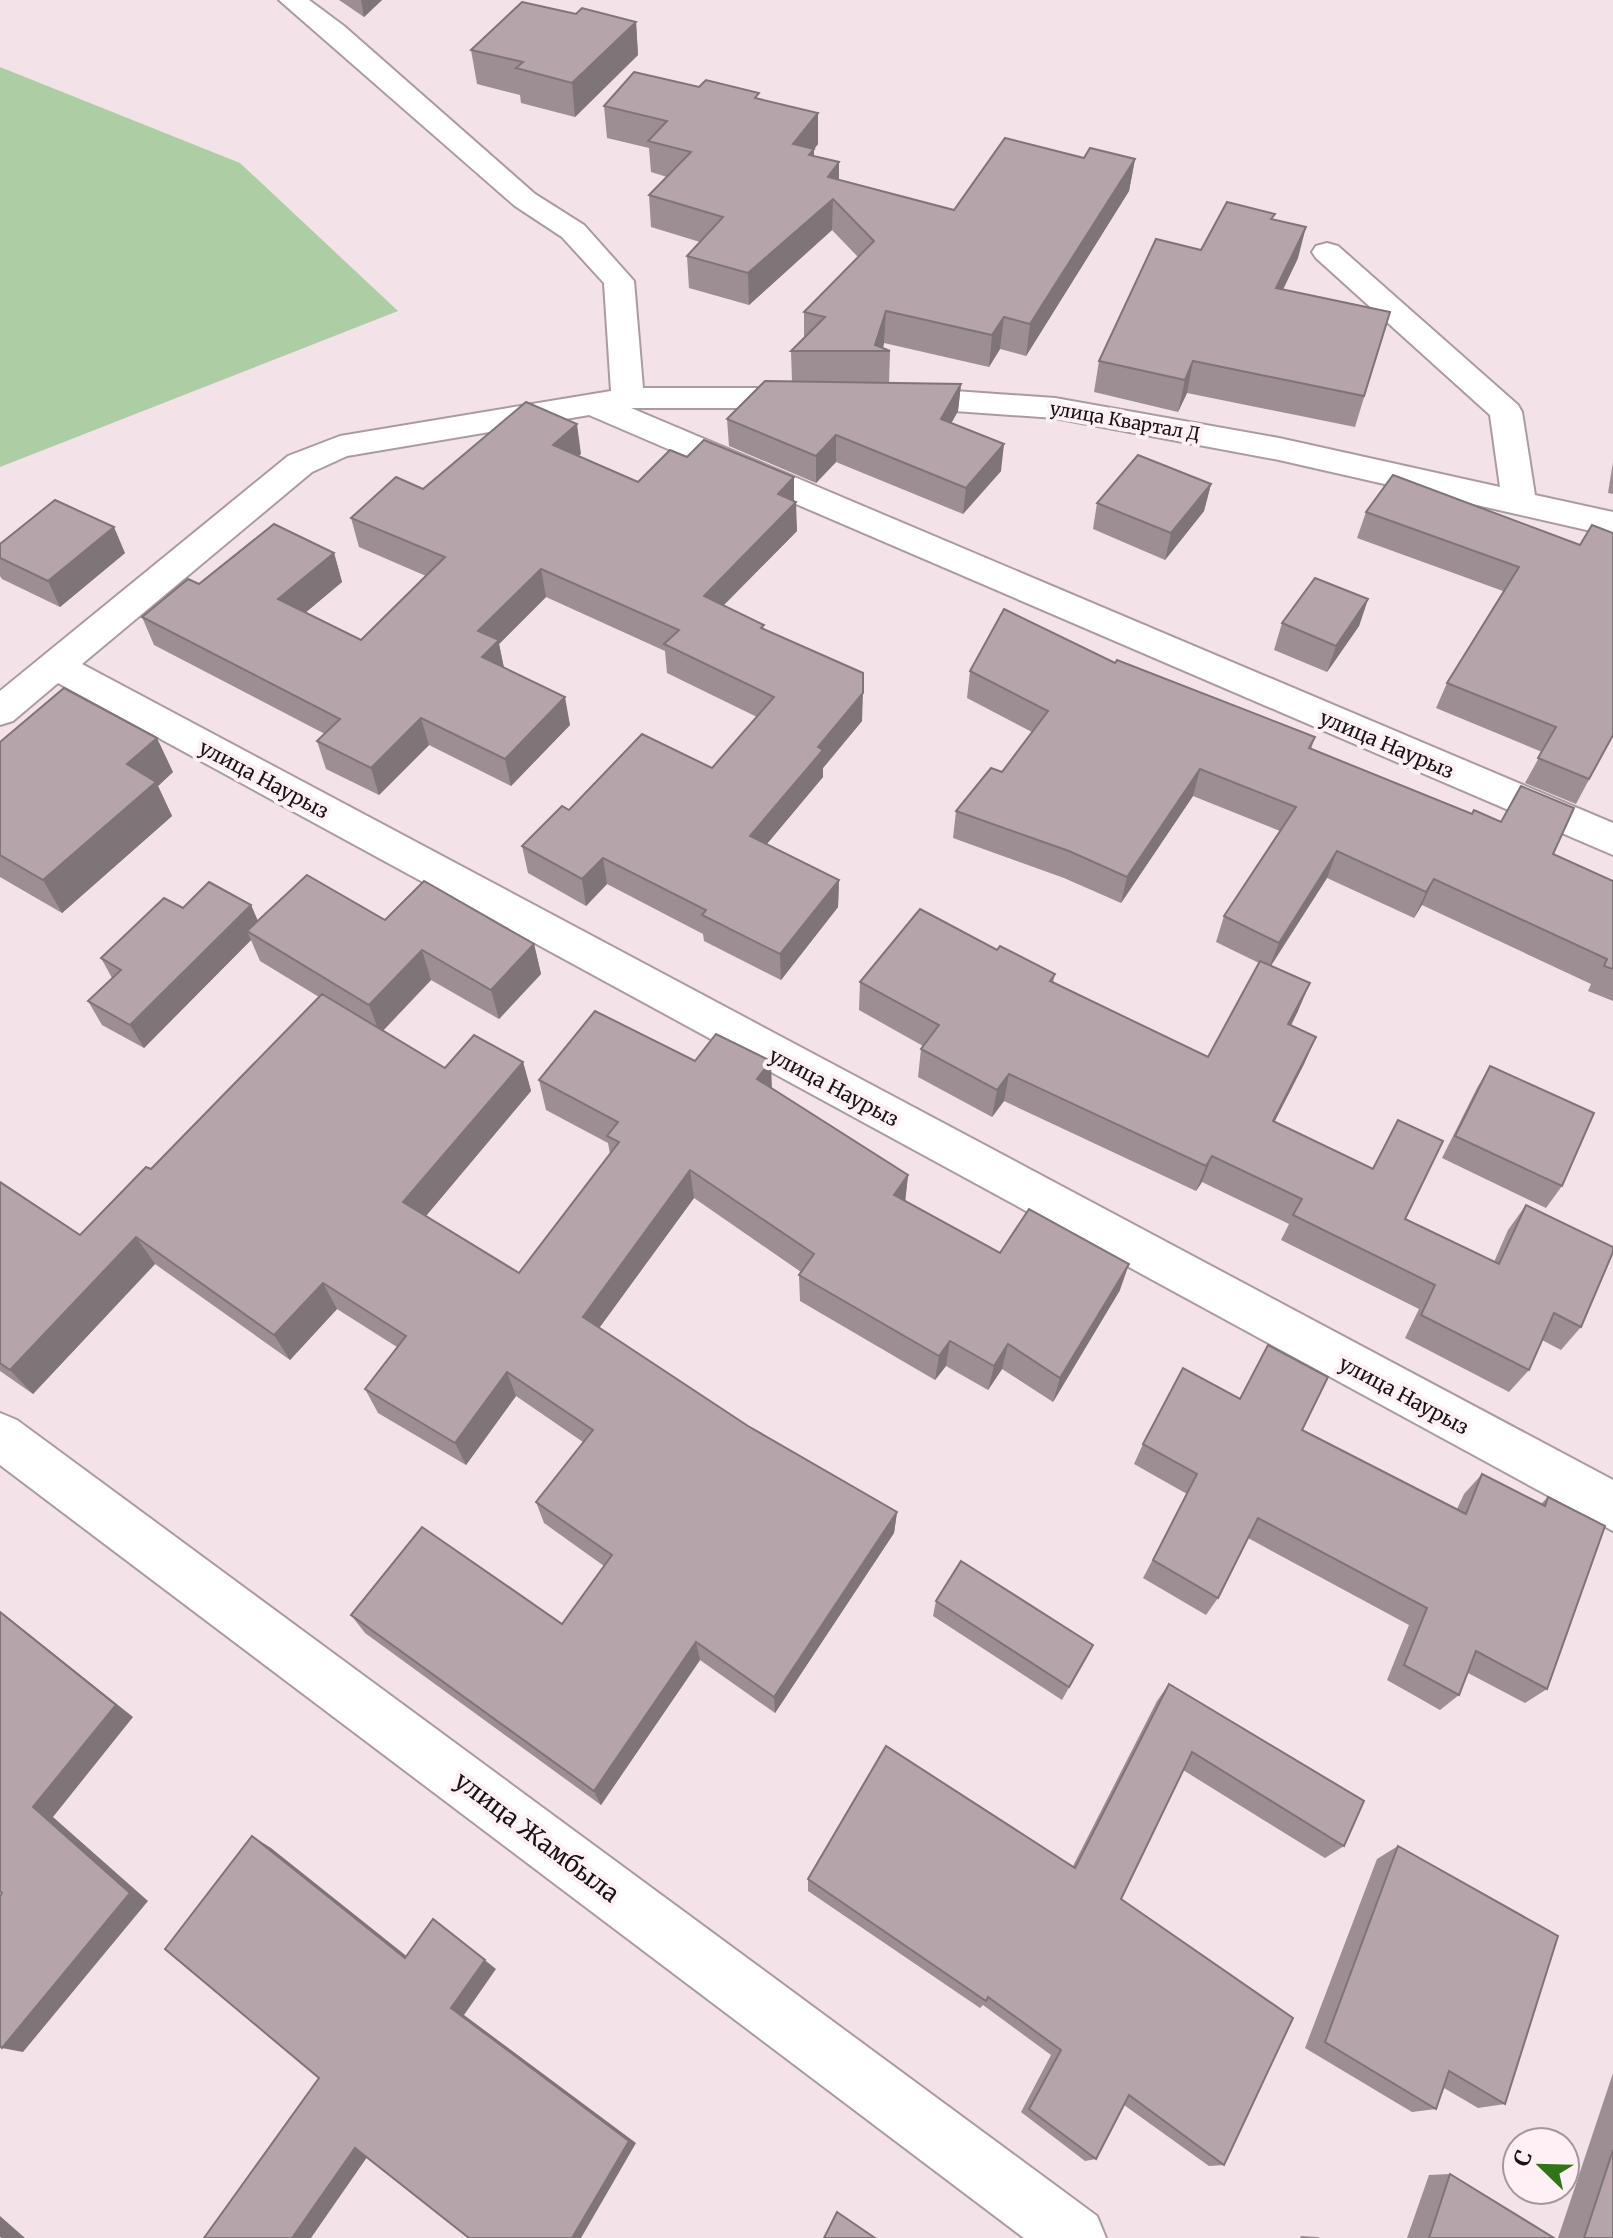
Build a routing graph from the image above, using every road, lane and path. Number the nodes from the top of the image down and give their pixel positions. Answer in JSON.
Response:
{"nodes":[{"id":1,"x":292,"y":0,"type":"edge"},
{"id":2,"x":1327,"y":252,"type":"dead end"},
{"id":3,"x":628,"y":398,"type":"junction"},
{"id":4,"x":588,"y":402,"type":"junction"},
{"id":5,"x":1519,"y":503,"type":"junction"},
{"id":6,"x":1613,"y":524,"type":"edge"},
{"id":7,"x":56,"y":666,"type":"junction"},
{"id":8,"x":0,"y":711,"type":"edge"},
{"id":9,"x":1613,"y":840,"type":"edge"},
{"id":10,"x":0,"y":1436,"type":"edge"},
{"id":11,"x":1613,"y":1507,"type":"edge"},
{"id":12,"x":1075,"y":2238,"type":"edge"}],
"edges":[{"from":1,"to":3,"type":"street"},
{"from":2,"to":5,"type":"street"},
{"from":3,"to":4,"type":"street","name":"улица Квартал Д"},
{"from":3,"to":5,"type":"street","name":"улица Квартал Д"},
{"from":4,"to":7,"type":"street","name":"улица Квартал Д"},
{"from":4,"to":9,"type":"street","name":"улица Наурыз"},
{"from":5,"to":6,"type":"street","name":"улица Квартал Д"},
{"from":7,"to":8,"type":"street","name":"улица Квартал Д"},
{"from":7,"to":11,"type":"street","name":"улица Наурыз"},
{"from":10,"to":12,"type":"street","name":"улица Жамбыла"}]}
